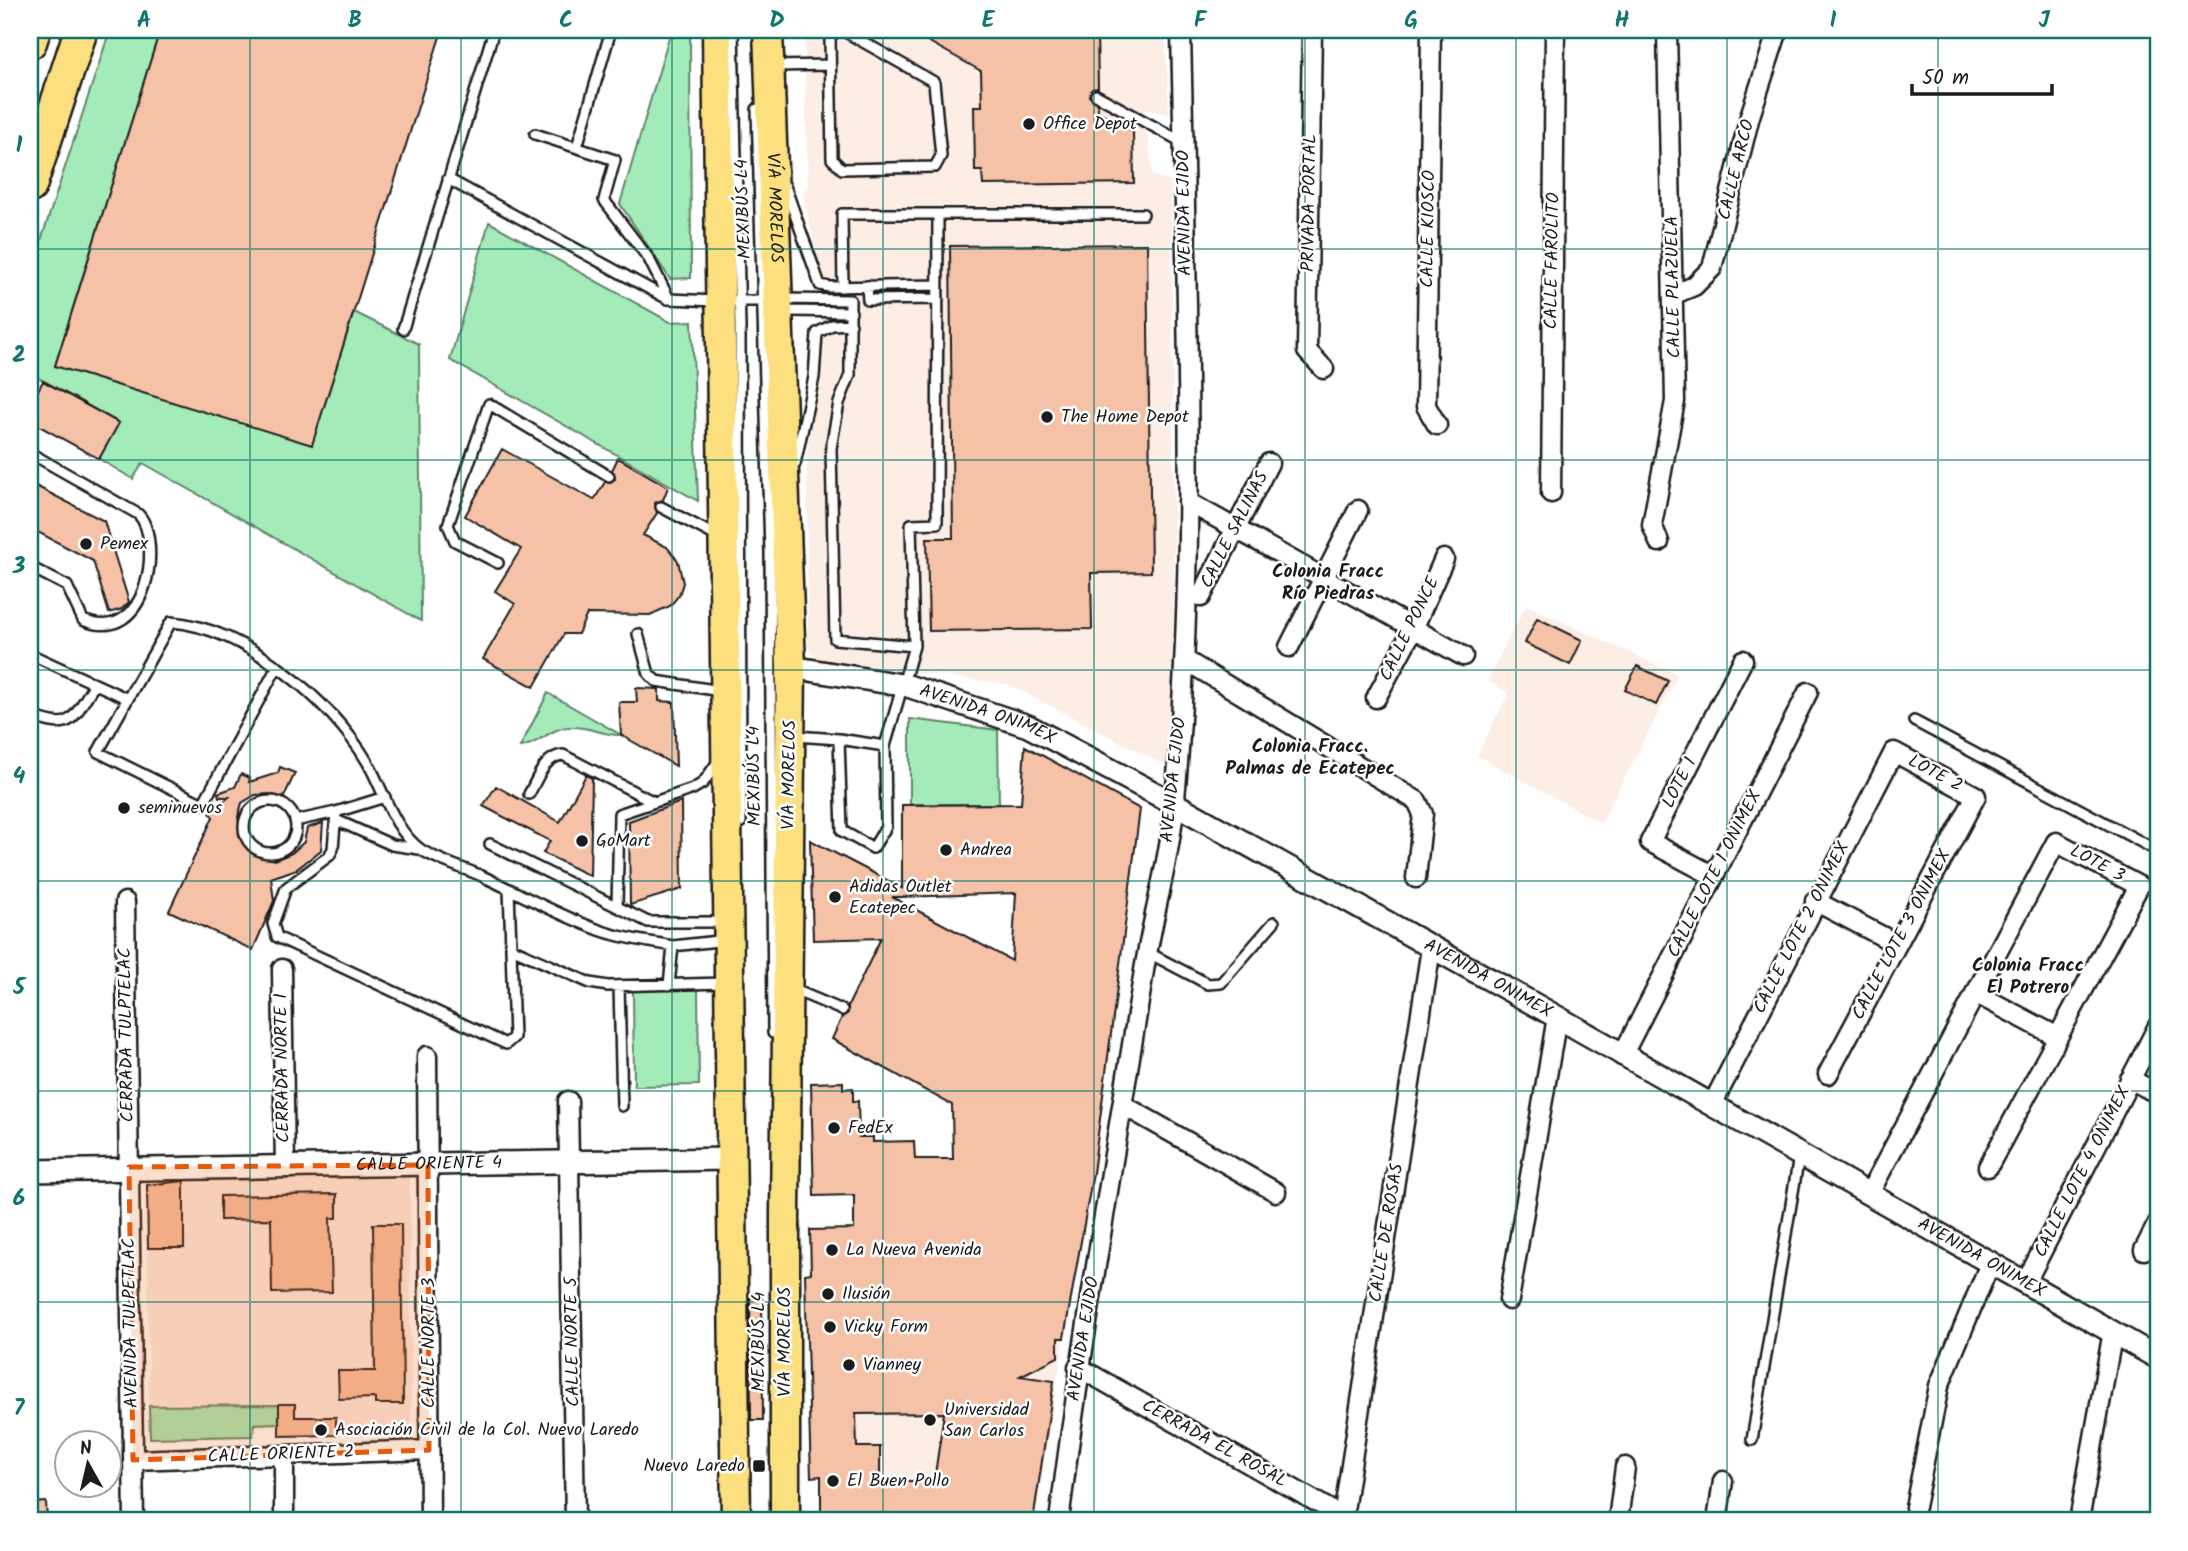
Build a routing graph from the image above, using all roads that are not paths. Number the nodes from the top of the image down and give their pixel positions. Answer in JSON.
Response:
{"nodes":[{"id":1,"x":34,"y":30,"type":"edge"},
{"id":2,"x":81,"y":30,"type":"edge"},
{"id":3,"x":494,"y":30,"type":"edge"},
{"id":4,"x":611,"y":30,"type":"edge"},
{"id":5,"x":717,"y":30,"type":"edge"},
{"id":6,"x":733,"y":30,"type":"edge"},
{"id":7,"x":768,"y":30,"type":"edge"},
{"id":8,"x":839,"y":30,"type":"edge"},
{"id":9,"x":1181,"y":30,"type":"edge"},
{"id":10,"x":1312,"y":30,"type":"edge"},
{"id":11,"x":1431,"y":30,"type":"edge"},
{"id":12,"x":1556,"y":30,"type":"edge"},
{"id":13,"x":1667,"y":30,"type":"edge"},
{"id":14,"x":1778,"y":30,"type":"edge"},
{"id":15,"x":30,"y":42,"type":"edge"},
{"id":16,"x":830,"y":65,"type":"junction"},
{"id":17,"x":769,"y":66,"type":"junction"},
{"id":18,"x":1096,"y":95,"type":"dead end"},
{"id":19,"x":757,"y":96,"type":"dead end"},
{"id":20,"x":535,"y":134,"type":"dead end"},
{"id":21,"x":1184,"y":143,"type":"junction"},
{"id":22,"x":772,"y":145,"type":"junction"},
{"id":23,"x":577,"y":147,"type":"junction"},
{"id":24,"x":448,"y":179,"type":"junction"},
{"id":25,"x":30,"y":186,"type":"edge"},
{"id":26,"x":938,"y":214,"type":"junction"},
{"id":27,"x":1143,"y":214,"type":"dead end"},
{"id":28,"x":938,"y":285,"type":"junction"},
{"id":29,"x":867,"y":286,"type":"junction"},
{"id":30,"x":843,"y":287,"type":"junction"},
{"id":31,"x":1675,"y":294,"type":"junction"},
{"id":32,"x":668,"y":299,"type":"junction"},
{"id":33,"x":937,"y":299,"type":"junction"},
{"id":34,"x":729,"y":301,"type":"junction"},
{"id":35,"x":770,"y":301,"type":"junction"},
{"id":36,"x":851,"y":324,"type":"junction"},
{"id":37,"x":403,"y":330,"type":"dead end"},
{"id":38,"x":1324,"y":369,"type":"dead end"},
{"id":39,"x":1437,"y":425,"type":"dead end"},
{"id":40,"x":30,"y":453,"type":"edge"},
{"id":41,"x":1269,"y":463,"type":"dead end"},
{"id":42,"x":609,"y":476,"type":"dead end"},
{"id":43,"x":1551,"y":493,"type":"dead end"},
{"id":44,"x":1188,"y":502,"type":"junction"},
{"id":45,"x":785,"y":503,"type":"junction"},
{"id":46,"x":661,"y":507,"type":"dead end"},
{"id":47,"x":1358,"y":510,"type":"dead end"},
{"id":48,"x":1235,"y":530,"type":"junction"},
{"id":49,"x":724,"y":541,"type":"junction"},
{"id":50,"x":1659,"y":541,"type":"dead end"},
{"id":51,"x":1444,"y":559,"type":"dead end"},
{"id":52,"x":499,"y":563,"type":"dead end"},
{"id":53,"x":30,"y":567,"type":"edge"},
{"id":54,"x":1324,"y":579,"type":"junction"},
{"id":55,"x":1201,"y":597,"type":"dead end"},
{"id":56,"x":1413,"y":629,"type":"junction"},
{"id":57,"x":638,"y":634,"type":"dead end"},
{"id":58,"x":914,"y":646,"type":"junction"},
{"id":59,"x":1289,"y":647,"type":"dead end"},
{"id":60,"x":30,"y":654,"type":"edge"},
{"id":61,"x":1463,"y":656,"type":"dead end"},
{"id":62,"x":1185,"y":660,"type":"junction"},
{"id":63,"x":1743,"y":660,"type":"dead end"},
{"id":64,"x":277,"y":667,"type":"junction"},
{"id":65,"x":791,"y":667,"type":"junction"},
{"id":66,"x":95,"y":684,"type":"junction"},
{"id":67,"x":901,"y":684,"type":"junction"},
{"id":68,"x":726,"y":691,"type":"junction"},
{"id":69,"x":1808,"y":692,"type":"dead end"},
{"id":70,"x":1376,"y":698,"type":"dead end"},
{"id":71,"x":128,"y":699,"type":"junction"},
{"id":72,"x":30,"y":715,"type":"edge"},
{"id":73,"x":1914,"y":721,"type":"dead end"},
{"id":74,"x":790,"y":735,"type":"junction"},
{"id":75,"x":839,"y":739,"type":"junction"},
{"id":76,"x":885,"y":746,"type":"junction"},
{"id":77,"x":727,"y":747,"type":"junction"},
{"id":78,"x":1894,"y":752,"type":"joint"},
{"id":79,"x":529,"y":794,"type":"dead end"},
{"id":80,"x":1976,"y":796,"type":"joint"},
{"id":81,"x":384,"y":797,"type":"junction"},
{"id":82,"x":654,"y":802,"type":"junction"},
{"id":83,"x":1175,"y":804,"type":"junction"},
{"id":84,"x":336,"y":816,"type":"junction"},
{"id":85,"x":295,"y":821,"type":"junction"},
{"id":86,"x":741,"y":827,"type":"dead end"},
{"id":87,"x":490,"y":844,"type":"dead end"},
{"id":88,"x":421,"y":849,"type":"junction"},
{"id":89,"x":2158,"y":851,"type":"edge"},
{"id":90,"x":1714,"y":876,"type":"junction"},
{"id":91,"x":1416,"y":878,"type":"dead end"},
{"id":92,"x":509,"y":889,"type":"junction"},
{"id":93,"x":1815,"y":901,"type":"junction"},
{"id":94,"x":125,"y":902,"type":"dead end"},
{"id":95,"x":617,"y":907,"type":"junction"},
{"id":96,"x":1274,"y":922,"type":"dead end"},
{"id":97,"x":728,"y":931,"type":"junction"},
{"id":98,"x":1897,"y":944,"type":"junction"},
{"id":99,"x":673,"y":946,"type":"junction"},
{"id":100,"x":511,"y":948,"type":"junction"},
{"id":101,"x":1431,"y":948,"type":"junction"},
{"id":102,"x":1147,"y":953,"type":"junction"},
{"id":103,"x":282,"y":969,"type":"dead end"},
{"id":104,"x":729,"y":983,"type":"junction"},
{"id":105,"x":669,"y":985,"type":"junction"},
{"id":106,"x":619,"y":986,"type":"junction"},
{"id":107,"x":788,"y":988,"type":"junction"},
{"id":108,"x":1975,"y":993,"type":"junction"},
{"id":109,"x":842,"y":1010,"type":"dead end"},
{"id":110,"x":1557,"y":1017,"type":"junction"},
{"id":111,"x":2158,"y":1026,"type":"edge"},
{"id":112,"x":741,"y":1031,"type":"dead end"},
{"id":113,"x":2058,"y":1037,"type":"junction"},
{"id":114,"x":773,"y":1047,"type":"dead end"},
{"id":115,"x":427,"y":1055,"type":"dead end"},
{"id":116,"x":1622,"y":1056,"type":"junction"},
{"id":117,"x":1828,"y":1073,"type":"dead end"},
{"id":118,"x":2130,"y":1079,"type":"junction"},
{"id":119,"x":2158,"y":1094,"type":"edge"},
{"id":120,"x":568,"y":1101,"type":"dead end"},
{"id":121,"x":1123,"y":1105,"type":"junction"},
{"id":122,"x":1712,"y":1105,"type":"junction"},
{"id":123,"x":622,"y":1106,"type":"dead end"},
{"id":124,"x":1799,"y":1154,"type":"junction"},
{"id":125,"x":729,"y":1159,"type":"junction"},
{"id":126,"x":774,"y":1159,"type":"dead end"},
{"id":127,"x":570,"y":1162,"type":"junction"},
{"id":128,"x":428,"y":1165,"type":"junction"},
{"id":129,"x":129,"y":1167,"type":"junction"},
{"id":130,"x":1988,"y":1167,"type":"dead end"},
{"id":131,"x":285,"y":1168,"type":"junction"},
{"id":132,"x":30,"y":1171,"type":"edge"},
{"id":133,"x":1276,"y":1192,"type":"dead end"},
{"id":134,"x":1870,"y":1192,"type":"junction"},
{"id":135,"x":2158,"y":1223,"type":"edge"},
{"id":136,"x":2144,"y":1250,"type":"dead end"},
{"id":137,"x":1991,"y":1261,"type":"junction"},
{"id":138,"x":2027,"y":1280,"type":"junction"},
{"id":139,"x":1509,"y":1300,"type":"dead end"},
{"id":140,"x":2113,"y":1331,"type":"junction"},
{"id":141,"x":2158,"y":1358,"type":"edge"},
{"id":142,"x":1078,"y":1367,"type":"junction"},
{"id":143,"x":1752,"y":1440,"type":"dead end"},
{"id":144,"x":429,"y":1450,"type":"junction"},
{"id":145,"x":284,"y":1455,"type":"junction"},
{"id":146,"x":133,"y":1460,"type":"junction"},
{"id":147,"x":1625,"y":1467,"type":"dead end"},
{"id":148,"x":1723,"y":1482,"type":"dead end"},
{"id":149,"x":1915,"y":1507,"type":"dead end"},
{"id":150,"x":1319,"y":1513,"type":"edge"},
{"id":151,"x":1347,"y":1519,"type":"edge"},
{"id":152,"x":134,"y":1521,"type":"edge"},
{"id":153,"x":284,"y":1521,"type":"edge"},
{"id":154,"x":430,"y":1521,"type":"edge"},
{"id":155,"x":575,"y":1521,"type":"edge"},
{"id":156,"x":736,"y":1521,"type":"edge"},
{"id":157,"x":746,"y":1521,"type":"edge"},
{"id":158,"x":775,"y":1521,"type":"edge"},
{"id":159,"x":786,"y":1521,"type":"edge"},
{"id":160,"x":1059,"y":1521,"type":"edge"},
{"id":161,"x":1618,"y":1521,"type":"edge"},
{"id":162,"x":1717,"y":1521,"type":"edge"},
{"id":163,"x":2079,"y":1521,"type":"edge"}],
"edges":[{"from":1,"to":15,"type":"highway"},
{"from":2,"to":25,"type":"highway"},
{"from":3,"to":24,"type":"lane"},
{"from":4,"to":23,"type":"lane"},
{"from":5,"to":34,"type":"main road"},
{"from":6,"to":34,"type":"lane","name":"MEXIBÚS L4"},
{"from":7,"to":17,"type":"main road","name":"VÍA MORELOS"},
{"from":8,"to":16,"type":"lane"},
{"from":8,"to":16,"type":"lane"},
{"from":9,"to":21,"type":"street","name":"AVENIDA EJIDO"},
{"from":10,"to":38,"type":"street","name":"PRIVADA PORTAL"},
{"from":11,"to":39,"type":"street","name":"CALLE KIOSCO"},
{"from":12,"to":43,"type":"street","name":"CALLE FAROLITO"},
{"from":13,"to":31,"type":"street","name":"CALLE PLAZUELA"},
{"from":14,"to":31,"type":"street","name":"CALLE ARCO"},
{"from":16,"to":17,"type":"lane"},
{"from":17,"to":22,"type":"main road","name":"VÍA MORELOS"},
{"from":18,"to":21,"type":"lane"},
{"from":19,"to":35,"type":"lane","name":"MEXIBÚS L4"},
{"from":20,"to":23,"type":"lane"},
{"from":21,"to":44,"type":"street","name":"AVENIDA EJIDO"},
{"from":22,"to":30,"type":"lane"},
{"from":22,"to":35,"type":"main road","name":"VÍA MORELOS"},
{"from":23,"to":32,"type":"lane"},
{"from":24,"to":32,"type":"lane"},
{"from":24,"to":37,"type":"lane"},
{"from":26,"to":27,"type":"lane"},
{"from":26,"to":28,"type":"lane"},
{"from":26,"to":30,"type":"lane"},
{"from":28,"to":29,"type":"lane"},
{"from":28,"to":33,"type":"lane"},
{"from":29,"to":30,"type":"lane"},
{"from":29,"to":33,"type":"lane"},
{"from":31,"to":50,"type":"street","name":"CALLE PLAZUELA"},
{"from":32,"to":34,"type":"lane"},
{"from":33,"to":58,"type":"lane"},
{"from":34,"to":35,"type":"lane"},
{"from":34,"to":49,"type":"main road"},
{"from":34,"to":86,"type":"lane","name":"MEXIBÚS L4"},
{"from":35,"to":36,"type":"lane"},
{"from":35,"to":45,"type":"main road","name":"VÍA MORELOS"},
{"from":35,"to":114,"type":"lane","name":"MEXIBÚS L4"},
{"from":36,"to":45,"type":"lane"},
{"from":36,"to":58,"type":"lane"},
{"from":40,"to":53,"type":"lane"},
{"from":41,"to":48,"type":"street","name":"CALLE SALINAS"},
{"from":42,"to":52,"type":"lane"},
{"from":44,"to":48,"type":"street"},
{"from":44,"to":62,"type":"street","name":"AVENIDA EJIDO"},
{"from":45,"to":65,"type":"main road","name":"VÍA MORELOS"},
{"from":46,"to":49,"type":"lane"},
{"from":47,"to":54,"type":"street"},
{"from":48,"to":54,"type":"street"},
{"from":48,"to":55,"type":"street","name":"CALLE SALINAS"},
{"from":49,"to":68,"type":"main road"},
{"from":51,"to":56,"type":"street","name":"CALLE PONCE"},
{"from":54,"to":56,"type":"street"},
{"from":54,"to":59,"type":"street"},
{"from":56,"to":61,"type":"street"},
{"from":56,"to":70,"type":"street","name":"CALLE PONCE"},
{"from":57,"to":68,"type":"lane"},
{"from":58,"to":67,"type":"lane"},
{"from":60,"to":66,"type":"lane"},
{"from":62,"to":83,"type":"street","name":"AVENIDA EJIDO"},
{"from":62,"to":91,"type":"street"},
{"from":63,"to":90,"type":"street","name":"LOTE 1"},
{"from":64,"to":71,"type":"lane"},
{"from":64,"to":71,"type":"lane"},
{"from":64,"to":81,"type":"lane"},
{"from":65,"to":67,"type":"street","name":"AVENIDA ONIMEX"},
{"from":65,"to":74,"type":"main road","name":"VÍA MORELOS"},
{"from":66,"to":71,"type":"lane"},
{"from":66,"to":72,"type":"lane"},
{"from":67,"to":76,"type":"lane"},
{"from":67,"to":83,"type":"street","name":"AVENIDA ONIMEX"},
{"from":68,"to":77,"type":"main road"},
{"from":69,"to":90,"type":"street","name":"CALLE LOTE 1 ONIMEX"},
{"from":73,"to":89,"type":"lane"},
{"from":74,"to":75,"type":"lane"},
{"from":74,"to":107,"type":"main road","name":"VÍA MORELOS"},
{"from":75,"to":76,"type":"lane"},
{"from":75,"to":76,"type":"lane"},
{"from":77,"to":82,"type":"lane"},
{"from":77,"to":97,"type":"main road"},
{"from":78,"to":80,"type":"street","name":"LOTE 2"},
{"from":78,"to":93,"type":"street","name":"CALLE LOTE 2 ONIMEX"},
{"from":79,"to":82,"type":"lane"},
{"from":80,"to":98,"type":"street","name":"CALLE LOTE 3 ONIMEX"},
{"from":81,"to":84,"type":"lane"},
{"from":81,"to":88,"type":"lane"},
{"from":82,"to":95,"type":"lane"},
{"from":83,"to":101,"type":"street","name":"AVENIDA ONIMEX"},
{"from":83,"to":102,"type":"street","name":"AVENIDA EJIDO"},
{"from":84,"to":85,"type":"lane"},
{"from":84,"to":88,"type":"lane"},
{"from":84,"to":100,"type":"lane"},
{"from":85,"to":85,"type":"lane"},
{"from":87,"to":95,"type":"lane"},
{"from":88,"to":92,"type":"lane"},
{"from":90,"to":116,"type":"street","name":"CALLE LOTE 1 ONIMEX"},
{"from":92,"to":99,"type":"lane"},
{"from":92,"to":100,"type":"lane"},
{"from":93,"to":98,"type":"street"},
{"from":93,"to":122,"type":"street","name":"CALLE LOTE 2 ONIMEX"},
{"from":94,"to":129,"type":"street","name":"CERRADA TULPTELAC"},
{"from":95,"to":97,"type":"lane"},
{"from":96,"to":102,"type":"lane"},
{"from":97,"to":99,"type":"lane"},
{"from":97,"to":104,"type":"main road"},
{"from":98,"to":117,"type":"street","name":"CALLE LOTE 3 ONIMEX"},
{"from":99,"to":105,"type":"lane"},
{"from":100,"to":106,"type":"lane"},
{"from":101,"to":110,"type":"street","name":"AVENIDA ONIMEX"},
{"from":101,"to":151,"type":"street","name":"CALLE DE ROSAS"},
{"from":102,"to":121,"type":"street","name":"AVENIDA EJIDO"},
{"from":103,"to":131,"type":"street","name":"CERRADA NORTE 1"},
{"from":104,"to":105,"type":"lane"},
{"from":104,"to":125,"type":"main road"},
{"from":105,"to":106,"type":"lane"},
{"from":106,"to":123,"type":"lane"},
{"from":107,"to":109,"type":"lane"},
{"from":107,"to":159,"type":"main road","name":"VÍA MORELOS"},
{"from":108,"to":113,"type":"street"},
{"from":108,"to":113,"type":"street","name":"LOTE 3"},
{"from":108,"to":134,"type":"street","name":"LOTE 3"},
{"from":110,"to":116,"type":"street","name":"AVENIDA ONIMEX"},
{"from":110,"to":139,"type":"street"},
{"from":111,"to":118,"type":"street","name":"CALLE LOTE 4 ONIMEX"},
{"from":112,"to":157,"type":"lane","name":"MEXIBÚS L4"},
{"from":113,"to":130,"type":"street","name":"LOTE 3"},
{"from":115,"to":128,"type":"street","name":"CALLE NORTE 3"},
{"from":116,"to":122,"type":"street","name":"AVENIDA ONIMEX"},
{"from":118,"to":119,"type":"street"},
{"from":118,"to":138,"type":"street","name":"CALLE LOTE 4 ONIMEX"},
{"from":120,"to":127,"type":"street","name":"CALLE NORTE 5"},
{"from":121,"to":133,"type":"street"},
{"from":121,"to":142,"type":"street","name":"AVENIDA EJIDO"},
{"from":122,"to":124,"type":"street","name":"AVENIDA ONIMEX"},
{"from":124,"to":134,"type":"street","name":"AVENIDA ONIMEX"},
{"from":124,"to":143,"type":"lane"},
{"from":125,"to":127,"type":"street","name":"CALLE ORIENTE 4"},
{"from":125,"to":156,"type":"main road"},
{"from":126,"to":158,"type":"lane","name":"MEXIBÚS L4"},
{"from":127,"to":128,"type":"street","name":"CALLE ORIENTE 4"},
{"from":127,"to":155,"type":"street","name":"CALLE NORTE 5"},
{"from":128,"to":131,"type":"street","name":"CALLE ORIENTE 4"},
{"from":128,"to":144,"type":"street","name":"CALLE NORTE 3"},
{"from":129,"to":131,"type":"street","name":"CALLE ORIENTE 4"},
{"from":129,"to":132,"type":"street","name":"CALLE ORIENTE 4"},
{"from":129,"to":146,"type":"street","name":"AVENIDA TULPETLAC"},
{"from":134,"to":137,"type":"street","name":"AVENIDA ONIMEX"},
{"from":135,"to":136,"type":"street"},
{"from":137,"to":138,"type":"street","name":"AVENIDA ONIMEX"},
{"from":137,"to":149,"type":"street"},
{"from":138,"to":140,"type":"street","name":"AVENIDA ONIMEX"},
{"from":140,"to":141,"type":"street","name":"AVENIDA ONIMEX"},
{"from":140,"to":163,"type":"street"},
{"from":142,"to":150,"type":"street","name":"CERRADA EL ROSAL"},
{"from":142,"to":160,"type":"street","name":"AVENIDA EJIDO"},
{"from":144,"to":145,"type":"street","name":"CALLE ORIENTE 2"},
{"from":144,"to":154,"type":"street","name":"CALLE NORTE 3"},
{"from":145,"to":146,"type":"street","name":"CALLE ORIENTE 2"},
{"from":145,"to":153,"type":"street"},
{"from":146,"to":152,"type":"street","name":"AVENIDA TULPETLAC"},
{"from":147,"to":161,"type":"street"},
{"from":148,"to":162,"type":"street"},
{"from":150,"to":151,"type":"street","name":"CERRADA EL ROSAL"}]}
